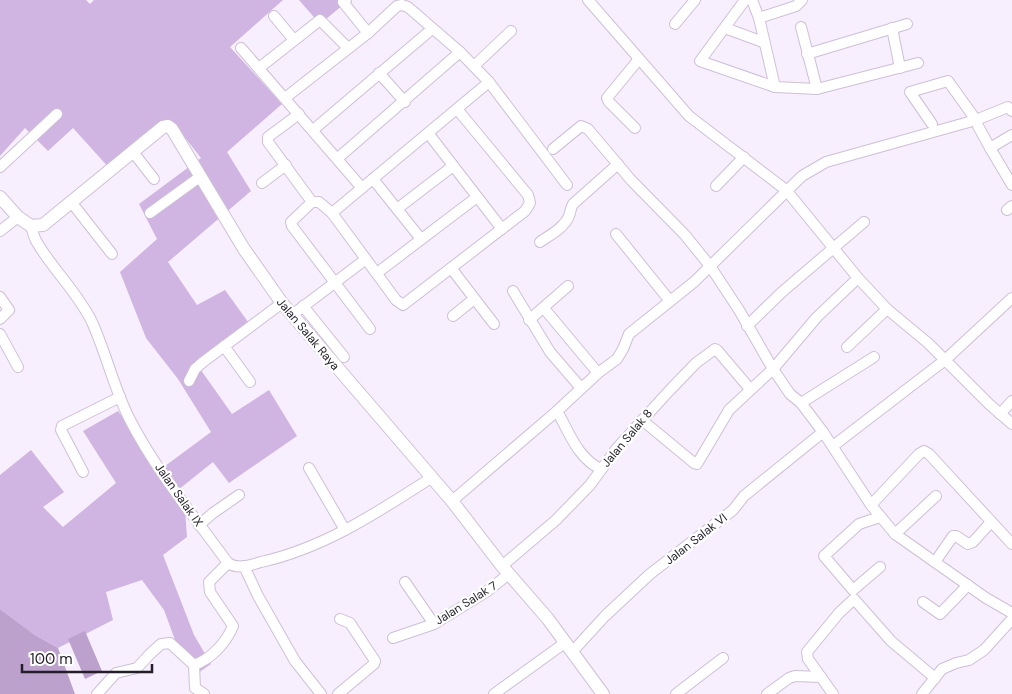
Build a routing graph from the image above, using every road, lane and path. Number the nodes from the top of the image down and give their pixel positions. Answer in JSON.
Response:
{"nodes":[{"id":1,"x":346,"y":0,"type":"edge"},
{"id":2,"x":588,"y":0,"type":"edge"},
{"id":3,"x":695,"y":0,"type":"edge"},
{"id":4,"x":746,"y":0,"type":"edge"},
{"id":5,"x":752,"y":0,"type":"edge"},
{"id":6,"x":802,"y":0,"type":"edge"},
{"id":7,"x":274,"y":16,"type":"dead end"},
{"id":8,"x":758,"y":18,"type":"junction"},
{"id":9,"x":675,"y":24,"type":"dead end"},
{"id":10,"x":907,"y":24,"type":"dead end"},
{"id":11,"x":801,"y":27,"type":"dead end"},
{"id":12,"x":725,"y":28,"type":"junction"},
{"id":13,"x":892,"y":28,"type":"junction"},
{"id":14,"x":432,"y":29,"type":"junction"},
{"id":15,"x":511,"y":31,"type":"dead end"},
{"id":16,"x":368,"y":33,"type":"junction"},
{"id":17,"x":294,"y":40,"type":"junction"},
{"id":18,"x":763,"y":42,"type":"junction"},
{"id":19,"x":241,"y":48,"type":"dead end"},
{"id":20,"x":348,"y":48,"type":"junction"},
{"id":21,"x":460,"y":52,"type":"junction"},
{"id":22,"x":807,"y":54,"type":"junction"},
{"id":23,"x":640,"y":59,"type":"junction"},
{"id":24,"x":918,"y":63,"type":"dead end"},
{"id":25,"x":474,"y":66,"type":"junction"},
{"id":26,"x":259,"y":68,"type":"junction"},
{"id":27,"x":900,"y":68,"type":"junction"},
{"id":28,"x":379,"y":74,"type":"junction"},
{"id":29,"x":490,"y":82,"type":"junction"},
{"id":30,"x":775,"y":87,"type":"junction"},
{"id":31,"x":817,"y":89,"type":"junction"},
{"id":32,"x":285,"y":98,"type":"junction"},
{"id":33,"x":405,"y":102,"type":"junction"},
{"id":34,"x":457,"y":109,"type":"junction"},
{"id":35,"x":1012,"y":112,"type":"edge"},
{"id":36,"x":57,"y":114,"type":"dead end"},
{"id":37,"x":299,"y":114,"type":"junction"},
{"id":38,"x":977,"y":123,"type":"junction"},
{"id":39,"x":932,"y":124,"type":"dead end"},
{"id":40,"x":635,"y":128,"type":"dead end"},
{"id":41,"x":313,"y":130,"type":"junction"},
{"id":42,"x":428,"y":133,"type":"junction"},
{"id":43,"x":1012,"y":135,"type":"edge"},
{"id":44,"x":990,"y":148,"type":"junction"},
{"id":45,"x":553,"y":149,"type":"dead end"},
{"id":46,"x":133,"y":152,"type":"junction"},
{"id":47,"x":744,"y":157,"type":"junction"},
{"id":48,"x":338,"y":158,"type":"junction"},
{"id":49,"x":618,"y":164,"type":"junction"},
{"id":50,"x":286,"y":165,"type":"junction"},
{"id":51,"x":453,"y":166,"type":"junction"},
{"id":52,"x":0,"y":167,"type":"edge"},
{"id":53,"x":201,"y":176,"type":"junction"},
{"id":54,"x":154,"y":179,"type":"dead end"},
{"id":55,"x":373,"y":179,"type":"junction"},
{"id":56,"x":262,"y":183,"type":"dead end"},
{"id":57,"x":567,"y":185,"type":"dead end"},
{"id":58,"x":1012,"y":185,"type":"edge"},
{"id":59,"x":716,"y":186,"type":"dead end"},
{"id":60,"x":362,"y":188,"type":"junction"},
{"id":61,"x":786,"y":190,"type":"junction"},
{"id":62,"x":0,"y":197,"type":"edge"},
{"id":63,"x":476,"y":197,"type":"junction"},
{"id":64,"x":312,"y":202,"type":"junction"},
{"id":65,"x":72,"y":203,"type":"junction"},
{"id":66,"x":397,"y":209,"type":"junction"},
{"id":67,"x":150,"y":213,"type":"dead end"},
{"id":68,"x":332,"y":213,"type":"junction"},
{"id":69,"x":18,"y":216,"type":"junction"},
{"id":70,"x":864,"y":222,"type":"dead end"},
{"id":71,"x":31,"y":226,"type":"junction"},
{"id":72,"x":502,"y":229,"type":"junction"},
{"id":73,"x":0,"y":231,"type":"edge"},
{"id":74,"x":616,"y":234,"type":"dead end"},
{"id":75,"x":421,"y":240,"type":"junction"},
{"id":76,"x":540,"y":242,"type":"dead end"},
{"id":77,"x":833,"y":248,"type":"junction"},
{"id":78,"x":112,"y":254,"type":"dead end"},
{"id":79,"x":366,"y":259,"type":"junction"},
{"id":80,"x":710,"y":266,"type":"junction"},
{"id":81,"x":451,"y":268,"type":"junction"},
{"id":82,"x":377,"y":273,"type":"junction"},
{"id":83,"x":858,"y":278,"type":"junction"},
{"id":84,"x":334,"y":282,"type":"junction"},
{"id":85,"x":568,"y":286,"type":"dead end"},
{"id":86,"x":513,"y":291,"type":"dead end"},
{"id":87,"x":0,"y":297,"type":"edge"},
{"id":88,"x":1012,"y":298,"type":"edge"},
{"id":89,"x":474,"y":299,"type":"junction"},
{"id":90,"x":670,"y":301,"type":"junction"},
{"id":91,"x":282,"y":303,"type":"junction"},
{"id":92,"x":303,"y":306,"type":"junction"},
{"id":93,"x":887,"y":309,"type":"junction"},
{"id":94,"x":547,"y":312,"type":"dead end"},
{"id":95,"x":292,"y":315,"type":"junction"},
{"id":96,"x":453,"y":316,"type":"dead end"},
{"id":97,"x":0,"y":319,"type":"edge"},
{"id":98,"x":529,"y":320,"type":"junction"},
{"id":99,"x":494,"y":324,"type":"dead end"},
{"id":100,"x":747,"y":326,"type":"junction"},
{"id":101,"x":370,"y":329,"type":"dead end"},
{"id":102,"x":0,"y":334,"type":"edge"},
{"id":103,"x":224,"y":346,"type":"junction"},
{"id":104,"x":847,"y":347,"type":"dead end"},
{"id":105,"x":344,"y":357,"type":"dead end"},
{"id":106,"x":874,"y":357,"type":"dead end"},
{"id":107,"x":945,"y":360,"type":"junction"},
{"id":108,"x":18,"y":367,"type":"dead end"},
{"id":109,"x":773,"y":369,"type":"junction"},
{"id":110,"x":598,"y":373,"type":"junction"},
{"id":111,"x":189,"y":381,"type":"dead end"},
{"id":112,"x":250,"y":382,"type":"dead end"},
{"id":113,"x":581,"y":388,"type":"junction"},
{"id":114,"x":750,"y":390,"type":"junction"},
{"id":115,"x":120,"y":397,"type":"junction"},
{"id":116,"x":1012,"y":402,"type":"edge"},
{"id":117,"x":801,"y":403,"type":"junction"},
{"id":118,"x":557,"y":411,"type":"junction"},
{"id":119,"x":1000,"y":414,"type":"junction"},
{"id":120,"x":642,"y":420,"type":"junction"},
{"id":121,"x":1012,"y":424,"type":"edge"},
{"id":122,"x":823,"y":432,"type":"junction"},
{"id":123,"x":833,"y":446,"type":"junction"},
{"id":124,"x":309,"y":468,"type":"dead end"},
{"id":125,"x":601,"y":469,"type":"junction"},
{"id":126,"x":83,"y":472,"type":"dead end"},
{"id":127,"x":432,"y":478,"type":"junction"},
{"id":128,"x":239,"y":495,"type":"dead end"},
{"id":129,"x":936,"y":496,"type":"dead end"},
{"id":130,"x":452,"y":501,"type":"junction"},
{"id":131,"x":871,"y":505,"type":"junction"},
{"id":132,"x":880,"y":517,"type":"junction"},
{"id":133,"x":991,"y":522,"type":"junction"},
{"id":134,"x":199,"y":525,"type":"junction"},
{"id":135,"x":345,"y":530,"type":"junction"},
{"id":136,"x":895,"y":534,"type":"junction"},
{"id":137,"x":1012,"y":544,"type":"edge"},
{"id":138,"x":935,"y":562,"type":"junction"},
{"id":139,"x":228,"y":563,"type":"junction"},
{"id":140,"x":244,"y":566,"type":"junction"},
{"id":141,"x":880,"y":567,"type":"dead end"},
{"id":142,"x":506,"y":570,"type":"junction"},
{"id":143,"x":405,"y":582,"type":"dead end"},
{"id":144,"x":968,"y":585,"type":"junction"},
{"id":145,"x":923,"y":602,"type":"dead end"},
{"id":146,"x":1012,"y":613,"type":"edge"},
{"id":147,"x":340,"y":619,"type":"dead end"},
{"id":148,"x":1012,"y":619,"type":"edge"},
{"id":149,"x":434,"y":624,"type":"junction"},
{"id":150,"x":393,"y":638,"type":"dead end"},
{"id":151,"x":569,"y":646,"type":"junction"},
{"id":152,"x":723,"y":658,"type":"dead end"},
{"id":153,"x":194,"y":664,"type":"junction"},
{"id":154,"x":821,"y":677,"type":"junction"},
{"id":155,"x":935,"y":678,"type":"junction"},
{"id":156,"x":345,"y":692,"type":"edge"},
{"id":157,"x":316,"y":693,"type":"edge"},
{"id":158,"x":97,"y":694,"type":"edge"},
{"id":159,"x":204,"y":694,"type":"edge"},
{"id":160,"x":494,"y":694,"type":"edge"},
{"id":161,"x":603,"y":694,"type":"edge"},
{"id":162,"x":676,"y":694,"type":"edge"},
{"id":163,"x":767,"y":694,"type":"edge"},
{"id":164,"x":833,"y":694,"type":"edge"},
{"id":165,"x":922,"y":694,"type":"edge"}],
"edges":[{"from":1,"to":16,"type":"street"},
{"from":2,"to":23,"type":"street"},
{"from":3,"to":9,"type":"street"},
{"from":4,"to":12,"type":"street"},
{"from":5,"to":8,"type":"street"},
{"from":6,"to":8,"type":"street"},
{"from":7,"to":17,"type":"street"},
{"from":8,"to":18,"type":"street"},
{"from":10,"to":13,"type":"street"},
{"from":11,"to":22,"type":"street"},
{"from":12,"to":18,"type":"street"},
{"from":12,"to":30,"type":"street"},
{"from":13,"to":22,"type":"street"},
{"from":13,"to":27,"type":"street"},
{"from":14,"to":16,"type":"street"},
{"from":14,"to":21,"type":"street"},
{"from":14,"to":28,"type":"street"},
{"from":15,"to":25,"type":"street"},
{"from":16,"to":20,"type":"street"},
{"from":17,"to":20,"type":"street"},
{"from":17,"to":26,"type":"street"},
{"from":18,"to":30,"type":"street"},
{"from":19,"to":26,"type":"street"},
{"from":20,"to":32,"type":"street"},
{"from":21,"to":25,"type":"street"},
{"from":21,"to":33,"type":"street"},
{"from":22,"to":31,"type":"street"},
{"from":23,"to":40,"type":"street"},
{"from":23,"to":47,"type":"street"},
{"from":24,"to":27,"type":"street"},
{"from":25,"to":29,"type":"street"},
{"from":26,"to":32,"type":"street"},
{"from":27,"to":31,"type":"street"},
{"from":28,"to":33,"type":"street"},
{"from":28,"to":41,"type":"street"},
{"from":29,"to":34,"type":"street"},
{"from":29,"to":57,"type":"street"},
{"from":30,"to":31,"type":"street"},
{"from":32,"to":37,"type":"street"},
{"from":33,"to":48,"type":"street"},
{"from":34,"to":42,"type":"street"},
{"from":34,"to":72,"type":"street"},
{"from":35,"to":38,"type":"street"},
{"from":36,"to":52,"type":"street"},
{"from":37,"to":41,"type":"street"},
{"from":37,"to":50,"type":"street"},
{"from":38,"to":39,"type":"street"},
{"from":38,"to":44,"type":"street"},
{"from":38,"to":61,"type":"street"},
{"from":41,"to":48,"type":"street"},
{"from":42,"to":51,"type":"street"},
{"from":42,"to":55,"type":"street"},
{"from":43,"to":44,"type":"street"},
{"from":44,"to":58,"type":"street"},
{"from":45,"to":49,"type":"street"},
{"from":46,"to":53,"type":"street","name":"Jalan Salak Raya"},
{"from":46,"to":54,"type":"street"},
{"from":46,"to":65,"type":"street","name":"Jalan Salak Raya"},
{"from":47,"to":59,"type":"street"},
{"from":47,"to":61,"type":"street"},
{"from":48,"to":60,"type":"street"},
{"from":49,"to":76,"type":"street"},
{"from":49,"to":80,"type":"street"},
{"from":50,"to":56,"type":"street"},
{"from":50,"to":64,"type":"street"},
{"from":51,"to":63,"type":"street"},
{"from":51,"to":66,"type":"street"},
{"from":53,"to":67,"type":"street"},
{"from":53,"to":91,"type":"street","name":"Jalan Salak Raya"},
{"from":55,"to":60,"type":"street"},
{"from":55,"to":66,"type":"street"},
{"from":60,"to":68,"type":"street"},
{"from":61,"to":77,"type":"street"},
{"from":61,"to":80,"type":"street"},
{"from":62,"to":69,"type":"street"},
{"from":63,"to":72,"type":"street"},
{"from":63,"to":75,"type":"street"},
{"from":64,"to":68,"type":"street"},
{"from":64,"to":84,"type":"street"},
{"from":65,"to":71,"type":"street","name":"Jalan Salak Raya"},
{"from":65,"to":78,"type":"street"},
{"from":66,"to":75,"type":"street"},
{"from":68,"to":79,"type":"street"},
{"from":69,"to":71,"type":"street"},
{"from":69,"to":73,"type":"street"},
{"from":70,"to":77,"type":"street"},
{"from":71,"to":115,"type":"street","name":"Jalan Salak IX"},
{"from":72,"to":81,"type":"street"},
{"from":74,"to":90,"type":"street"},
{"from":75,"to":82,"type":"street"},
{"from":77,"to":83,"type":"street"},
{"from":77,"to":100,"type":"street"},
{"from":79,"to":82,"type":"street"},
{"from":79,"to":84,"type":"street"},
{"from":80,"to":90,"type":"street"},
{"from":80,"to":100,"type":"street"},
{"from":81,"to":82,"type":"street"},
{"from":81,"to":89,"type":"street"},
{"from":83,"to":93,"type":"street"},
{"from":83,"to":109,"type":"street"},
{"from":84,"to":92,"type":"street"},
{"from":84,"to":101,"type":"street"},
{"from":85,"to":98,"type":"street"},
{"from":86,"to":98,"type":"street"},
{"from":87,"to":97,"type":"street"},
{"from":88,"to":107,"type":"street"},
{"from":89,"to":96,"type":"street"},
{"from":89,"to":99,"type":"street"},
{"from":90,"to":110,"type":"street"},
{"from":91,"to":95,"type":"street","name":"Jalan Salak Raya"},
{"from":91,"to":103,"type":"street"},
{"from":92,"to":95,"type":"street"},
{"from":92,"to":105,"type":"street"},
{"from":93,"to":104,"type":"street"},
{"from":93,"to":107,"type":"street"},
{"from":94,"to":110,"type":"street"},
{"from":95,"to":127,"type":"street","name":"Jalan Salak Raya"},
{"from":98,"to":113,"type":"street"},
{"from":100,"to":109,"type":"street"},
{"from":102,"to":108,"type":"street"},
{"from":103,"to":111,"type":"street"},
{"from":103,"to":112,"type":"street"},
{"from":106,"to":117,"type":"street"},
{"from":107,"to":119,"type":"street"},
{"from":107,"to":123,"type":"street"},
{"from":109,"to":114,"type":"street"},
{"from":109,"to":117,"type":"street"},
{"from":110,"to":113,"type":"street"},
{"from":113,"to":118,"type":"street"},
{"from":114,"to":120,"type":"street","name":"Jalan Salak 8"},
{"from":114,"to":120,"type":"street"},
{"from":115,"to":126,"type":"street"},
{"from":115,"to":134,"type":"street","name":"Jalan Salak IX"},
{"from":116,"to":119,"type":"street"},
{"from":117,"to":122,"type":"street"},
{"from":118,"to":125,"type":"street"},
{"from":118,"to":130,"type":"street"},
{"from":119,"to":121,"type":"street"},
{"from":120,"to":125,"type":"street","name":"Jalan Salak 8"},
{"from":122,"to":123,"type":"street"},
{"from":122,"to":151,"type":"street","name":"Jalan Salak VI"},
{"from":123,"to":131,"type":"street"},
{"from":124,"to":135,"type":"street"},
{"from":125,"to":142,"type":"street","name":"Jalan Salak 8"},
{"from":127,"to":130,"type":"street","name":"Jalan Salak Raya"},
{"from":127,"to":135,"type":"street"},
{"from":128,"to":134,"type":"street"},
{"from":129,"to":136,"type":"street"},
{"from":130,"to":142,"type":"street","name":"Jalan Salak Raya"},
{"from":131,"to":132,"type":"street"},
{"from":131,"to":133,"type":"street"},
{"from":132,"to":136,"type":"street"},
{"from":132,"to":141,"type":"street"},
{"from":133,"to":137,"type":"street"},
{"from":133,"to":138,"type":"street"},
{"from":134,"to":139,"type":"street","name":"Jalan Salak IX"},
{"from":135,"to":140,"type":"street"},
{"from":136,"to":138,"type":"street"},
{"from":138,"to":144,"type":"street"},
{"from":139,"to":140,"type":"street"},
{"from":139,"to":153,"type":"street"},
{"from":140,"to":157,"type":"street"},
{"from":142,"to":149,"type":"street","name":"Jalan Salak 7"},
{"from":142,"to":151,"type":"street","name":"Jalan Salak Raya"},
{"from":143,"to":149,"type":"street"},
{"from":144,"to":145,"type":"street"},
{"from":144,"to":146,"type":"street"},
{"from":147,"to":156,"type":"street"},
{"from":148,"to":155,"type":"street"},
{"from":149,"to":150,"type":"street","name":"Jalan Salak 7"},
{"from":151,"to":160,"type":"street","name":"Jalan Salak VI"},
{"from":151,"to":161,"type":"street","name":"Jalan Salak Raya"},
{"from":152,"to":162,"type":"street"},
{"from":153,"to":158,"type":"street"},
{"from":153,"to":159,"type":"street"},
{"from":154,"to":155,"type":"street"},
{"from":154,"to":163,"type":"street"},
{"from":154,"to":164,"type":"street"},
{"from":155,"to":165,"type":"street"}]}
